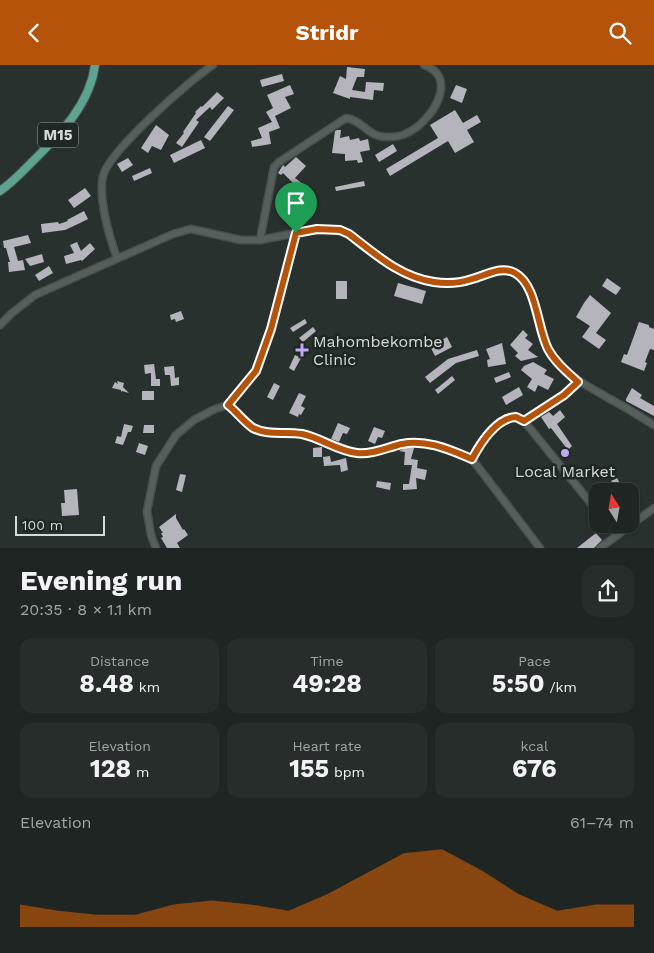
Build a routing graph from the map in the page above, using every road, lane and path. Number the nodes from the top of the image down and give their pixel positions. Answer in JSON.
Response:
{"nodes":[{"id":1,"x":95,"y":65,"type":"edge"},
{"id":2,"x":213,"y":65,"type":"edge"},
{"id":3,"x":424,"y":65,"type":"edge"},
{"id":4,"x":0,"y":191,"type":"edge"},
{"id":5,"x":296,"y":233,"type":"junction"},
{"id":6,"x":260,"y":240,"type":"junction"},
{"id":7,"x":116,"y":258,"type":"junction"},
{"id":8,"x":0,"y":325,"type":"edge"},
{"id":9,"x":578,"y":382,"type":"junction"},
{"id":10,"x":228,"y":405,"type":"junction"},
{"id":11,"x":524,"y":421,"type":"junction"},
{"id":12,"x":654,"y":425,"type":"edge"},
{"id":13,"x":472,"y":459,"type":"junction"},
{"id":14,"x":589,"y":501,"type":"edge"},
{"id":15,"x":654,"y":509,"type":"edge"},
{"id":16,"x":616,"y":535,"type":"joint"},
{"id":17,"x":156,"y":548,"type":"edge"},
{"id":18,"x":540,"y":548,"type":"edge"},
{"id":19,"x":600,"y":548,"type":"edge"}],
"edges":[{"from":1,"to":4,"type":"main road","number":"M15"},
{"from":2,"to":7,"type":"street"},
{"from":3,"to":6,"type":"street"},
{"from":5,"to":6,"type":"street"},
{"from":5,"to":9,"type":"street"},
{"from":5,"to":10,"type":"street"},
{"from":6,"to":7,"type":"street"},
{"from":7,"to":8,"type":"street"},
{"from":9,"to":11,"type":"street"},
{"from":9,"to":12,"type":"street"},
{"from":10,"to":13,"type":"street"},
{"from":10,"to":17,"type":"street"},
{"from":11,"to":13,"type":"street"},
{"from":11,"to":14,"type":"street"},
{"from":13,"to":18,"type":"street"},
{"from":15,"to":16,"type":"street"},
{"from":16,"to":19,"type":"street"}]}
